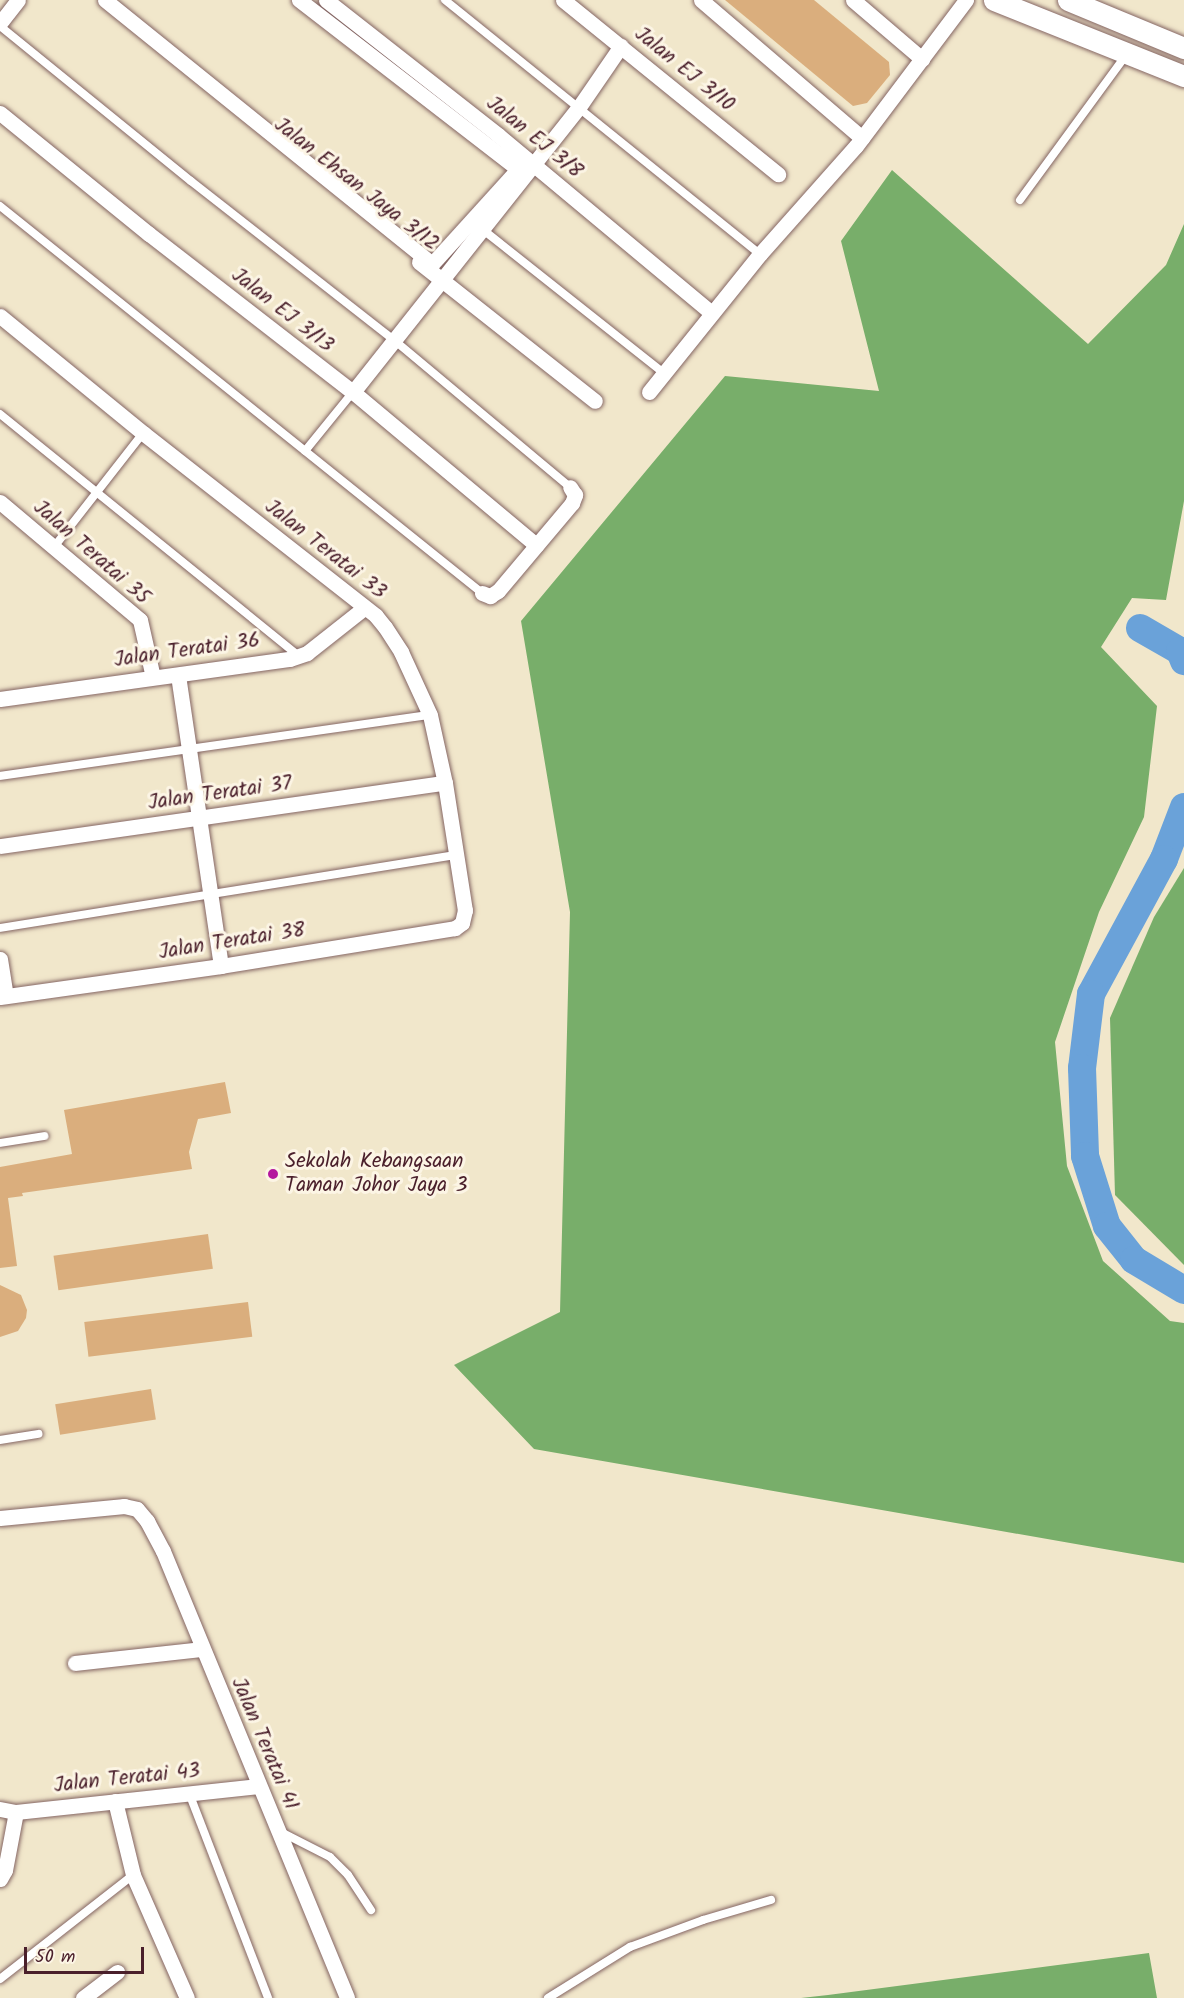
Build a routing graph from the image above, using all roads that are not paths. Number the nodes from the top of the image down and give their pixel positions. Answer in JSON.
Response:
{"nodes":[{"id":1,"x":18,"y":0,"type":"edge"},
{"id":2,"x":91,"y":0,"type":"edge"},
{"id":3,"x":105,"y":0,"type":"edge"},
{"id":4,"x":299,"y":0,"type":"edge"},
{"id":5,"x":326,"y":0,"type":"edge"},
{"id":6,"x":445,"y":0,"type":"edge"},
{"id":7,"x":564,"y":0,"type":"edge"},
{"id":8,"x":701,"y":0,"type":"edge"},
{"id":9,"x":853,"y":0,"type":"edge"},
{"id":10,"x":966,"y":0,"type":"edge"},
{"id":11,"x":994,"y":0,"type":"edge"},
{"id":12,"x":1068,"y":0,"type":"edge"},
{"id":13,"x":0,"y":25,"type":"edge"},
{"id":14,"x":621,"y":46,"type":"junction"},
{"id":15,"x":1184,"y":48,"type":"edge"},
{"id":16,"x":1127,"y":53,"type":"junction"},
{"id":17,"x":922,"y":59,"type":"junction"},
{"id":18,"x":1184,"y":76,"type":"edge"},
{"id":19,"x":579,"y":107,"type":"junction"},
{"id":20,"x":0,"y":113,"type":"edge"},
{"id":21,"x":862,"y":138,"type":"junction"},
{"id":22,"x":533,"y":165,"type":"junction"},
{"id":23,"x":778,"y":174,"type":"dead end"},
{"id":24,"x":1020,"y":200,"type":"dead end"},
{"id":25,"x":0,"y":206,"type":"edge"},
{"id":26,"x":482,"y":229,"type":"junction"},
{"id":27,"x":760,"y":254,"type":"junction"},
{"id":28,"x":442,"y":280,"type":"junction"},
{"id":29,"x":712,"y":313,"type":"junction"},
{"id":30,"x":0,"y":316,"type":"edge"},
{"id":31,"x":394,"y":340,"type":"junction"},
{"id":32,"x":664,"y":373,"type":"junction"},
{"id":33,"x":353,"y":392,"type":"junction"},
{"id":34,"x":649,"y":392,"type":"dead end"},
{"id":35,"x":595,"y":402,"type":"dead end"},
{"id":36,"x":0,"y":414,"type":"edge"},
{"id":37,"x":143,"y":433,"type":"junction"},
{"id":38,"x":305,"y":451,"type":"junction"},
{"id":39,"x":570,"y":486,"type":"joint"},
{"id":40,"x":96,"y":494,"type":"junction"},
{"id":41,"x":0,"y":502,"type":"edge"},
{"id":42,"x":536,"y":545,"type":"junction"},
{"id":43,"x":54,"y":547,"type":"junction"},
{"id":44,"x":482,"y":593,"type":"joint"},
{"id":45,"x":364,"y":608,"type":"junction"},
{"id":46,"x":299,"y":656,"type":"junction"},
{"id":47,"x":178,"y":675,"type":"junction"},
{"id":48,"x":153,"y":677,"type":"junction"},
{"id":49,"x":0,"y":699,"type":"edge"},
{"id":50,"x":430,"y":715,"type":"junction"},
{"id":51,"x":189,"y":749,"type":"junction"},
{"id":52,"x":0,"y":776,"type":"edge"},
{"id":53,"x":446,"y":783,"type":"junction"},
{"id":54,"x":199,"y":818,"type":"junction"},
{"id":55,"x":0,"y":846,"type":"edge"},
{"id":56,"x":456,"y":855,"type":"junction"},
{"id":57,"x":211,"y":894,"type":"junction"},
{"id":58,"x":464,"y":918,"type":"joint"},
{"id":59,"x":0,"y":928,"type":"edge"},
{"id":60,"x":0,"y":959,"type":"edge"},
{"id":61,"x":221,"y":966,"type":"junction"},
{"id":62,"x":3,"y":996,"type":"edge"},
{"id":63,"x":44,"y":1136,"type":"dead end"},
{"id":64,"x":0,"y":1143,"type":"edge"},
{"id":65,"x":39,"y":1434,"type":"dead end"},
{"id":66,"x":0,"y":1440,"type":"edge"},
{"id":67,"x":0,"y":1518,"type":"edge"},
{"id":68,"x":202,"y":1649,"type":"junction"},
{"id":69,"x":75,"y":1663,"type":"dead end"},
{"id":70,"x":259,"y":1786,"type":"junction"},
{"id":71,"x":189,"y":1793,"type":"junction"},
{"id":72,"x":115,"y":1801,"type":"junction"},
{"id":73,"x":0,"y":1809,"type":"edge"},
{"id":74,"x":16,"y":1812,"type":"junction"},
{"id":75,"x":277,"y":1830,"type":"junction"},
{"id":76,"x":133,"y":1875,"type":"junction"},
{"id":77,"x":0,"y":1879,"type":"edge"},
{"id":78,"x":771,"y":1900,"type":"dead end"},
{"id":79,"x":371,"y":1910,"type":"dead end"},
{"id":80,"x":117,"y":1972,"type":"dead end"},
{"id":81,"x":0,"y":1978,"type":"edge"},
{"id":82,"x":91,"y":1995,"type":"edge"},
{"id":83,"x":187,"y":1998,"type":"edge"},
{"id":84,"x":268,"y":1998,"type":"edge"},
{"id":85,"x":346,"y":1998,"type":"edge"},
{"id":86,"x":548,"y":1998,"type":"edge"}],
"edges":[{"from":1,"to":13,"type":"street"},
{"from":2,"to":28,"type":"street","name":"Jalan Ehsan Jaya 3/12"},
{"from":3,"to":4,"type":"street"},
{"from":5,"to":22,"type":"street","name":"Jalan EJ 3/8"},
{"from":6,"to":19,"type":"lane"},
{"from":7,"to":14,"type":"street","name":"Jalan EJ 3/10"},
{"from":8,"to":21,"type":"street"},
{"from":9,"to":17,"type":"street"},
{"from":10,"to":17,"type":"street"},
{"from":11,"to":16,"type":"main road"},
{"from":12,"to":15,"type":"main road"},
{"from":13,"to":31,"type":"lane"},
{"from":14,"to":19,"type":"street"},
{"from":14,"to":23,"type":"street","name":"Jalan EJ 3/10"},
{"from":16,"to":18,"type":"main road"},
{"from":16,"to":24,"type":"lane"},
{"from":17,"to":21,"type":"street"},
{"from":19,"to":22,"type":"street"},
{"from":19,"to":27,"type":"lane"},
{"from":20,"to":33,"type":"street","name":"Jalan EJ 3/13"},
{"from":21,"to":27,"type":"street"},
{"from":22,"to":26,"type":"street"},
{"from":22,"to":29,"type":"street","name":"Jalan EJ 3/8"},
{"from":25,"to":38,"type":"lane"},
{"from":26,"to":28,"type":"street"},
{"from":26,"to":32,"type":"lane"},
{"from":27,"to":29,"type":"street"},
{"from":28,"to":31,"type":"street"},
{"from":28,"to":35,"type":"street","name":"Jalan Ehsan Jaya 3/12"},
{"from":29,"to":32,"type":"street"},
{"from":30,"to":37,"type":"street","name":"Jalan Teratai 33"},
{"from":31,"to":33,"type":"street"},
{"from":31,"to":39,"type":"lane"},
{"from":32,"to":34,"type":"street"},
{"from":33,"to":38,"type":"lane"},
{"from":33,"to":42,"type":"street","name":"Jalan EJ 3/13"},
{"from":36,"to":40,"type":"lane"},
{"from":37,"to":40,"type":"lane"},
{"from":37,"to":45,"type":"street","name":"Jalan Teratai 33"},
{"from":38,"to":44,"type":"lane"},
{"from":39,"to":42,"type":"street"},
{"from":40,"to":43,"type":"lane"},
{"from":40,"to":46,"type":"lane"},
{"from":41,"to":43,"type":"street","name":"Jalan Teratai 35"},
{"from":42,"to":44,"type":"street"},
{"from":43,"to":48,"type":"street","name":"Jalan Teratai 35"},
{"from":45,"to":46,"type":"street","name":"Jalan Teratai 36"},
{"from":45,"to":50,"type":"street","name":"Jalan Teratai 33"},
{"from":46,"to":47,"type":"street","name":"Jalan Teratai 36"},
{"from":47,"to":48,"type":"street","name":"Jalan Teratai 36"},
{"from":47,"to":51,"type":"street"},
{"from":48,"to":49,"type":"street","name":"Jalan Teratai 36"},
{"from":50,"to":51,"type":"lane"},
{"from":50,"to":53,"type":"street","name":"Jalan Teratai 33"},
{"from":51,"to":52,"type":"lane"},
{"from":51,"to":54,"type":"street"},
{"from":53,"to":54,"type":"street","name":"Jalan Teratai 37"},
{"from":53,"to":56,"type":"street","name":"Jalan Teratai 33"},
{"from":54,"to":55,"type":"street","name":"Jalan Teratai 37"},
{"from":54,"to":57,"type":"street"},
{"from":56,"to":57,"type":"lane"},
{"from":56,"to":58,"type":"street","name":"Jalan Teratai 33"},
{"from":57,"to":59,"type":"lane"},
{"from":57,"to":61,"type":"street"},
{"from":58,"to":61,"type":"street","name":"Jalan Teratai 38"},
{"from":60,"to":62,"type":"street"},
{"from":61,"to":62,"type":"street","name":"Jalan Teratai 38"},
{"from":63,"to":64,"type":"lane"},
{"from":65,"to":66,"type":"lane"},
{"from":67,"to":68,"type":"street","name":"Jalan Teratai 41"},
{"from":68,"to":69,"type":"street"},
{"from":68,"to":70,"type":"street","name":"Jalan Teratai 41"},
{"from":70,"to":71,"type":"street","name":"Jalan Teratai 43"},
{"from":70,"to":75,"type":"street","name":"Jalan Teratai 41"},
{"from":71,"to":72,"type":"street","name":"Jalan Teratai 43"},
{"from":71,"to":84,"type":"lane"},
{"from":72,"to":74,"type":"street","name":"Jalan Teratai 43"},
{"from":72,"to":76,"type":"street"},
{"from":73,"to":74,"type":"street","name":"Jalan Teratai 43"},
{"from":74,"to":77,"type":"street"},
{"from":75,"to":79,"type":"lane"},
{"from":75,"to":85,"type":"street","name":"Jalan Teratai 41"},
{"from":76,"to":81,"type":"lane"},
{"from":76,"to":83,"type":"street"},
{"from":78,"to":86,"type":"lane"},
{"from":80,"to":82,"type":"street"}]}
